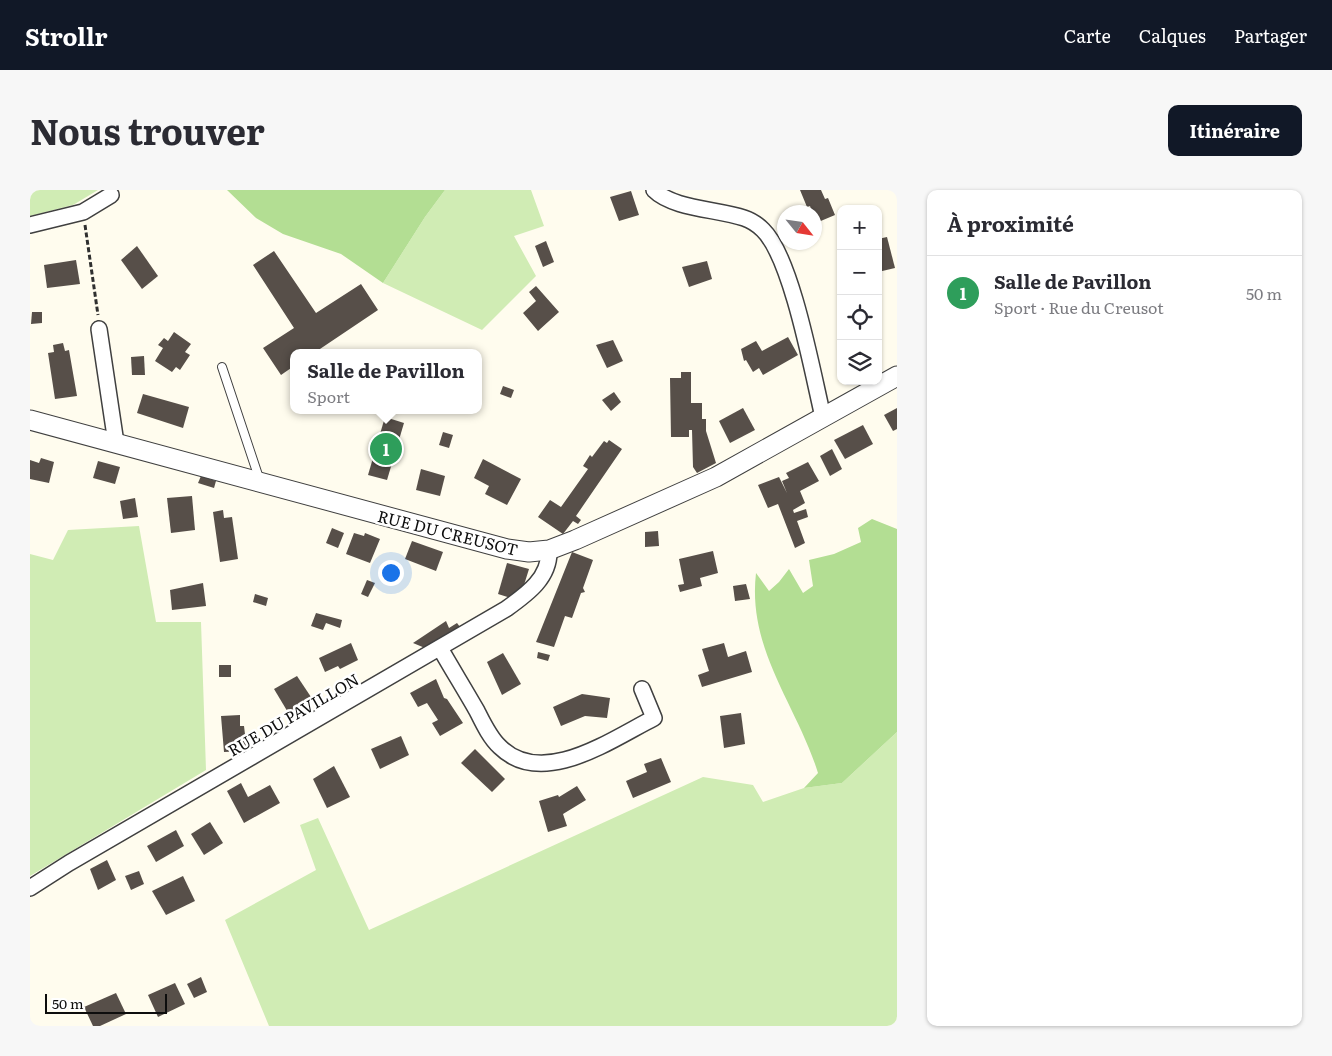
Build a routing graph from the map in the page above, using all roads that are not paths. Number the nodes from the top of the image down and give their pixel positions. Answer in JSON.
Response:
{"nodes":[{"id":1,"x":654,"y":190,"type":"edge"},
{"id":2,"x":111,"y":195,"type":"dead end"},
{"id":3,"x":30,"y":225,"type":"edge"},
{"id":4,"x":99,"y":329,"type":"road end"},
{"id":5,"x":222,"y":367,"type":"dead end"},
{"id":6,"x":897,"y":376,"type":"edge"},
{"id":7,"x":823,"y":417,"type":"junction"},
{"id":8,"x":30,"y":420,"type":"edge"},
{"id":9,"x":116,"y":443,"type":"junction"},
{"id":10,"x":261,"y":482,"type":"junction"},
{"id":11,"x":549,"y":550,"type":"junction"},
{"id":12,"x":440,"y":648,"type":"junction"},
{"id":13,"x":642,"y":689,"type":"dead end"},
{"id":14,"x":30,"y":888,"type":"edge"}],
"edges":[{"from":1,"to":7,"type":"street"},
{"from":2,"to":3,"type":"street"},
{"from":4,"to":9,"type":"street"},
{"from":5,"to":10,"type":"lane"},
{"from":6,"to":7,"type":"street","name":"RUE DU CREUSOT"},
{"from":7,"to":11,"type":"street","name":"RUE DU CREUSOT"},
{"from":8,"to":9,"type":"street","name":"RUE DU CREUSOT"},
{"from":9,"to":10,"type":"street","name":"RUE DU CREUSOT"},
{"from":10,"to":11,"type":"street","name":"RUE DU CREUSOT"},
{"from":11,"to":12,"type":"street","name":"RUE DU PAVILLON"},
{"from":12,"to":13,"type":"street"},
{"from":12,"to":14,"type":"street","name":"RUE DU PAVILLON"}]}
